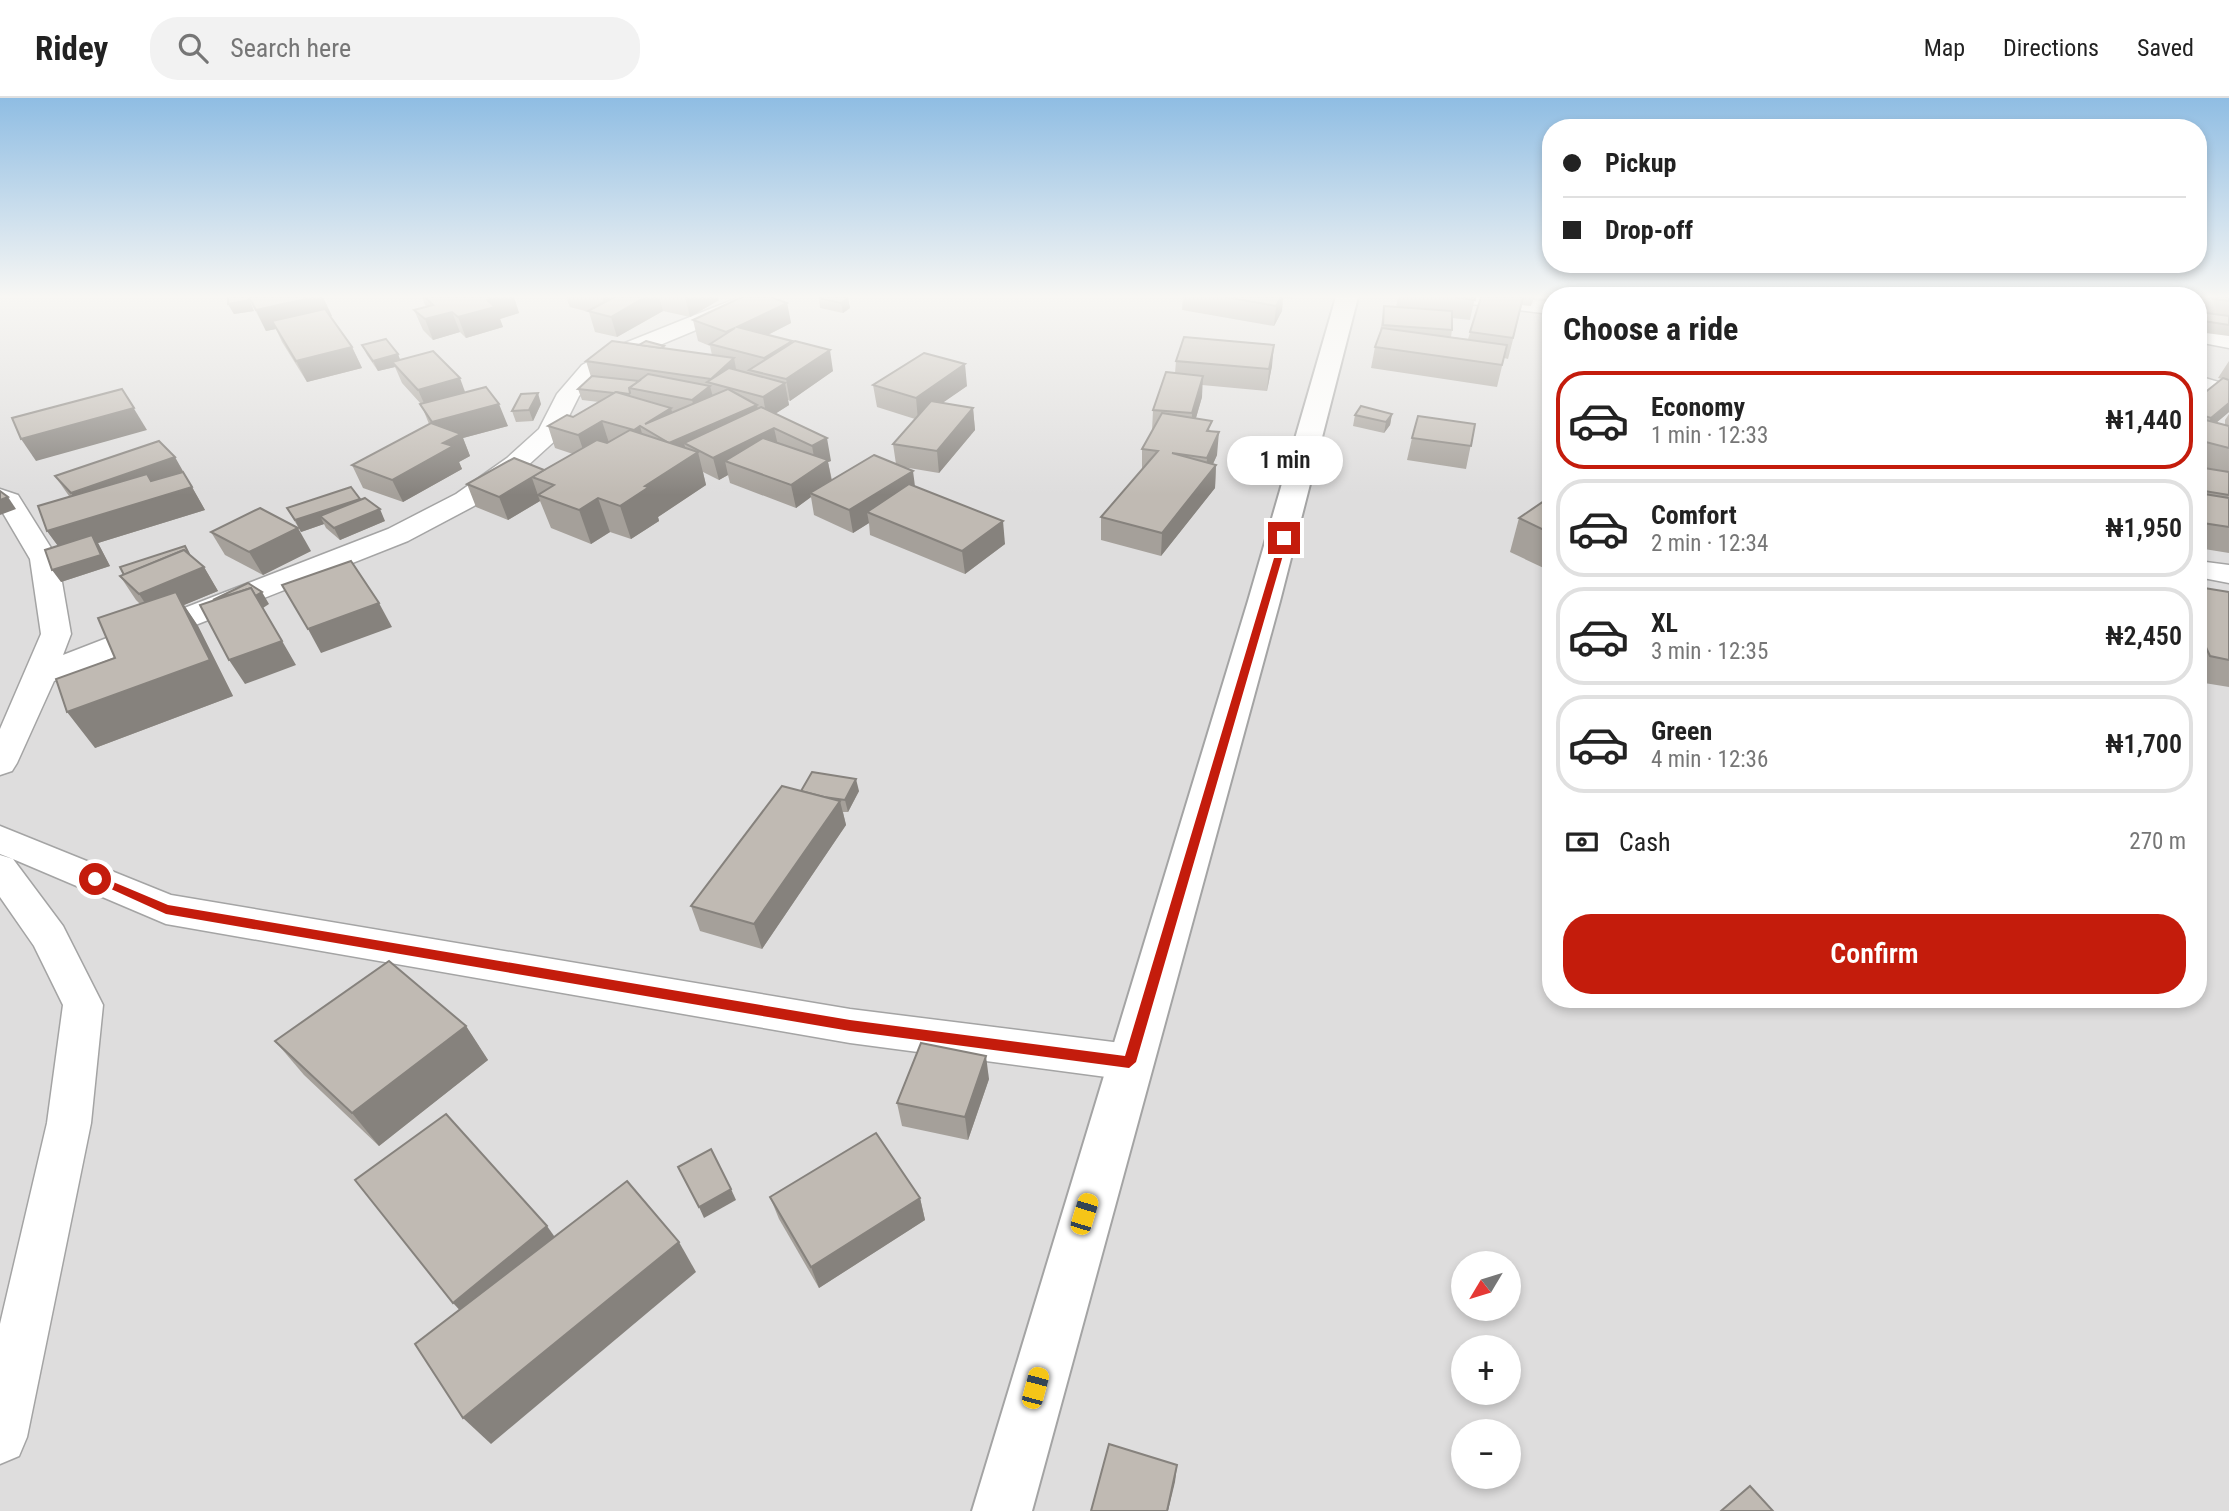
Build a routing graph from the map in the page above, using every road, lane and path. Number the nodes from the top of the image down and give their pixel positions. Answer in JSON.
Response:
{"nodes":[{"id":1,"x":603,"y":363,"type":"edge"},
{"id":2,"x":1330,"y":363,"type":"edge"},
{"id":3,"x":2207,"y":386,"type":"edge"},
{"id":4,"x":2229,"y":392,"type":"edge"},
{"id":5,"x":0,"y":497,"type":"edge"},
{"id":6,"x":2207,"y":570,"type":"edge"},
{"id":7,"x":2229,"y":574,"type":"edge"},
{"id":8,"x":40,"y":675,"type":"junction"},
{"id":9,"x":0,"y":763,"type":"edge"},
{"id":10,"x":0,"y":839,"type":"edge"},
{"id":11,"x":0,"y":869,"type":"edge"},
{"id":12,"x":1129,"y":1062,"type":"junction"},
{"id":13,"x":0,"y":1437,"type":"edge"},
{"id":14,"x":1002,"y":1511,"type":"edge"}],
"edges":[{"from":1,"to":8,"type":"street"},
{"from":2,"to":12,"type":"street"},
{"from":3,"to":4,"type":"street"},
{"from":5,"to":8,"type":"street"},
{"from":6,"to":7,"type":"street"},
{"from":8,"to":9,"type":"street"},
{"from":10,"to":12,"type":"street"},
{"from":11,"to":13,"type":"street"},
{"from":12,"to":14,"type":"street"}]}
